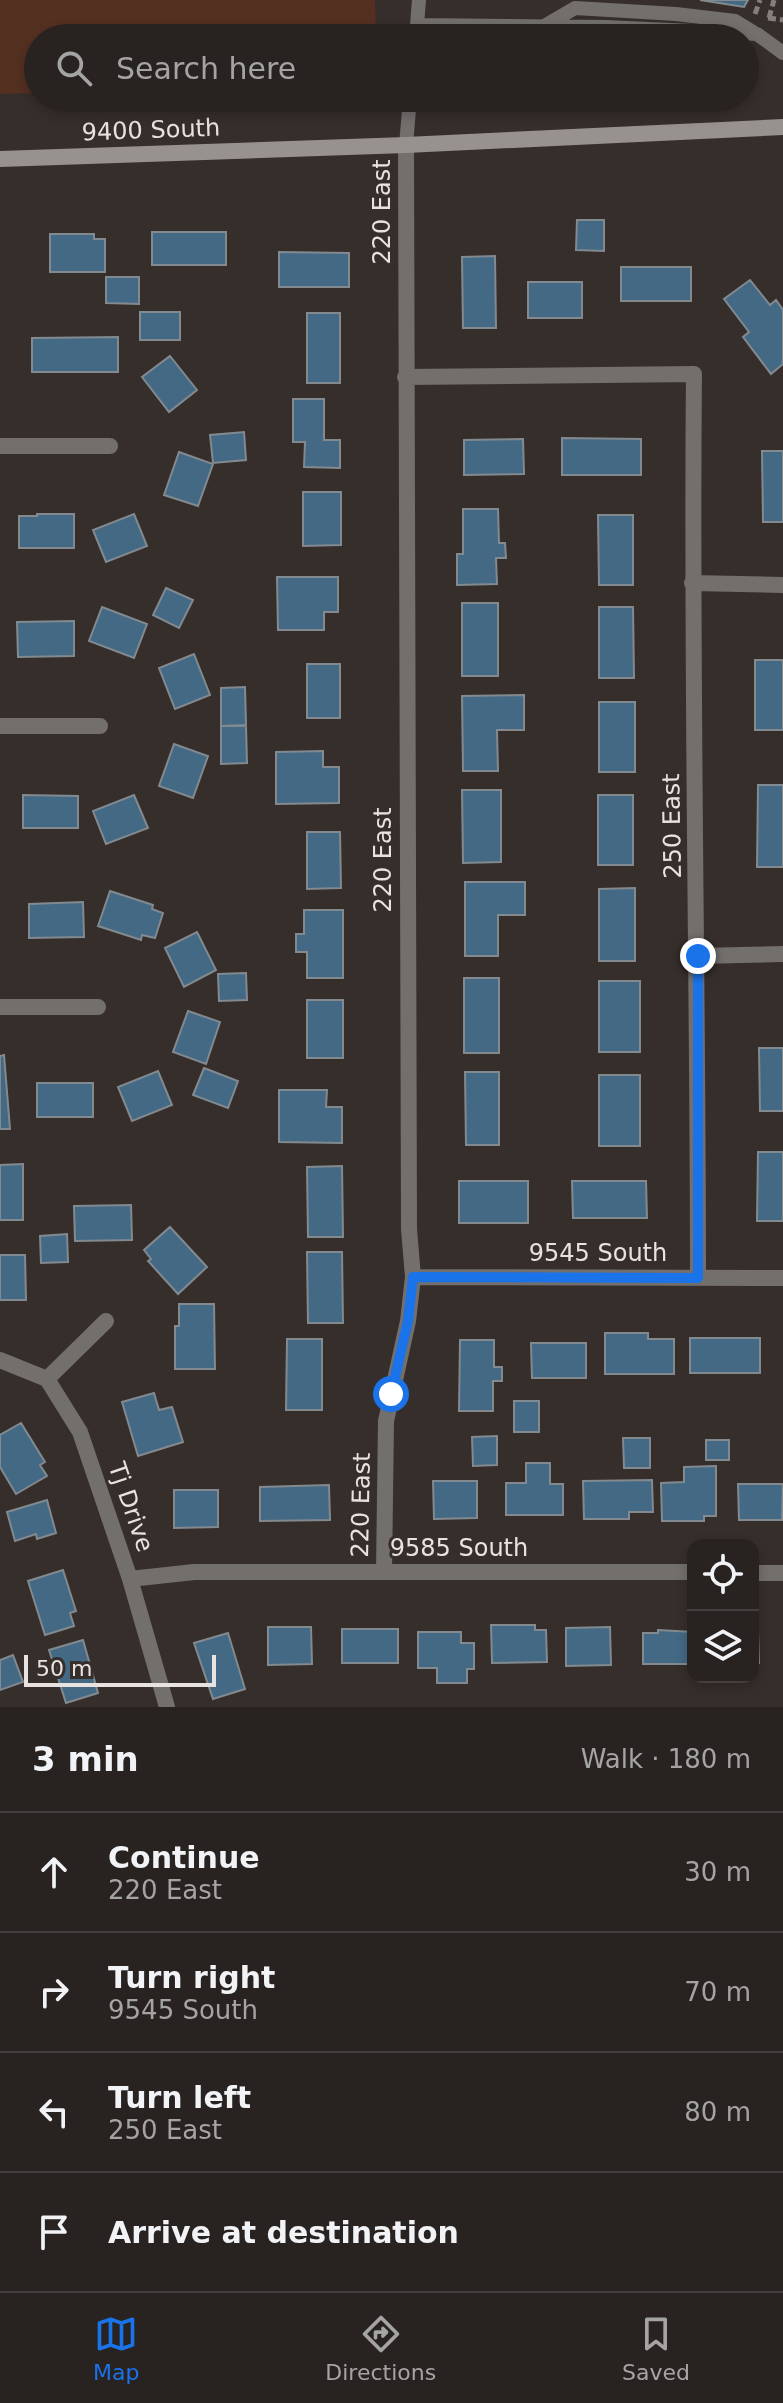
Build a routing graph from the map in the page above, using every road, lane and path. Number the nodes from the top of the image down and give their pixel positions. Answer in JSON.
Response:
{"nodes":[{"id":1,"x":419,"y":0,"type":"edge"},
{"id":2,"x":760,"y":0,"type":"edge"},
{"id":3,"x":774,"y":0,"type":"edge"},
{"id":4,"x":754,"y":16,"type":"dead end"},
{"id":5,"x":769,"y":18,"type":"dead end"},
{"id":6,"x":417,"y":24,"type":"edge"},
{"id":7,"x":759,"y":35,"type":"edge"},
{"id":8,"x":783,"y":53,"type":"edge"},
{"id":9,"x":409,"y":112,"type":"edge"},
{"id":10,"x":783,"y":127,"type":"edge"},
{"id":11,"x":406,"y":145,"type":"junction"},
{"id":12,"x":0,"y":159,"type":"edge"},
{"id":13,"x":405,"y":377,"type":"junction"},
{"id":14,"x":0,"y":446,"type":"edge"},
{"id":15,"x":110,"y":446,"type":"dead end"},
{"id":16,"x":692,"y":583,"type":"junction"},
{"id":17,"x":783,"y":585,"type":"edge"},
{"id":18,"x":0,"y":726,"type":"edge"},
{"id":19,"x":100,"y":726,"type":"dead end"},
{"id":20,"x":783,"y":954,"type":"edge"},
{"id":21,"x":698,"y":956,"type":"junction"},
{"id":22,"x":0,"y":1007,"type":"edge"},
{"id":23,"x":98,"y":1007,"type":"dead end"},
{"id":24,"x":413,"y":1277,"type":"junction"},
{"id":25,"x":698,"y":1278,"type":"junction"},
{"id":26,"x":783,"y":1278,"type":"edge"},
{"id":27,"x":106,"y":1321,"type":"dead end"},
{"id":28,"x":0,"y":1360,"type":"edge"},
{"id":29,"x":47,"y":1379,"type":"junction"},
{"id":30,"x":384,"y":1572,"type":"junction"},
{"id":31,"x":687,"y":1572,"type":"edge"},
{"id":32,"x":759,"y":1573,"type":"edge"},
{"id":33,"x":783,"y":1573,"type":"edge"},
{"id":34,"x":130,"y":1579,"type":"junction"},
{"id":35,"x":167,"y":1707,"type":"edge"}],
"edges":[{"from":1,"to":6,"type":"lane"},
{"from":2,"to":4,"type":"path"},
{"from":3,"to":5,"type":"path"},
{"from":7,"to":8,"type":"lane"},
{"from":9,"to":11,"type":"lane"},
{"from":10,"to":11,"type":"street","name":"9400 South"},
{"from":11,"to":12,"type":"street","name":"9400 South"},
{"from":11,"to":13,"type":"street","name":"220 East"},
{"from":13,"to":16,"type":"street","name":"250 East"},
{"from":13,"to":24,"type":"street","name":"220 East"},
{"from":14,"to":15,"type":"street"},
{"from":16,"to":17,"type":"street"},
{"from":16,"to":21,"type":"street","name":"250 East"},
{"from":18,"to":19,"type":"street"},
{"from":20,"to":21,"type":"street"},
{"from":21,"to":25,"type":"street","name":"250 East"},
{"from":22,"to":23,"type":"street"},
{"from":24,"to":25,"type":"street","name":"9545 South"},
{"from":24,"to":30,"type":"street","name":"220 East"},
{"from":25,"to":26,"type":"street","name":"9545 South"},
{"from":27,"to":29,"type":"street"},
{"from":28,"to":29,"type":"street"},
{"from":29,"to":34,"type":"street","name":"Tj Drive"},
{"from":30,"to":31,"type":"street","name":"9585 South"},
{"from":30,"to":34,"type":"street","name":"9585 South"},
{"from":32,"to":33,"type":"street"},
{"from":34,"to":35,"type":"street","name":"Tj Drive"}]}
